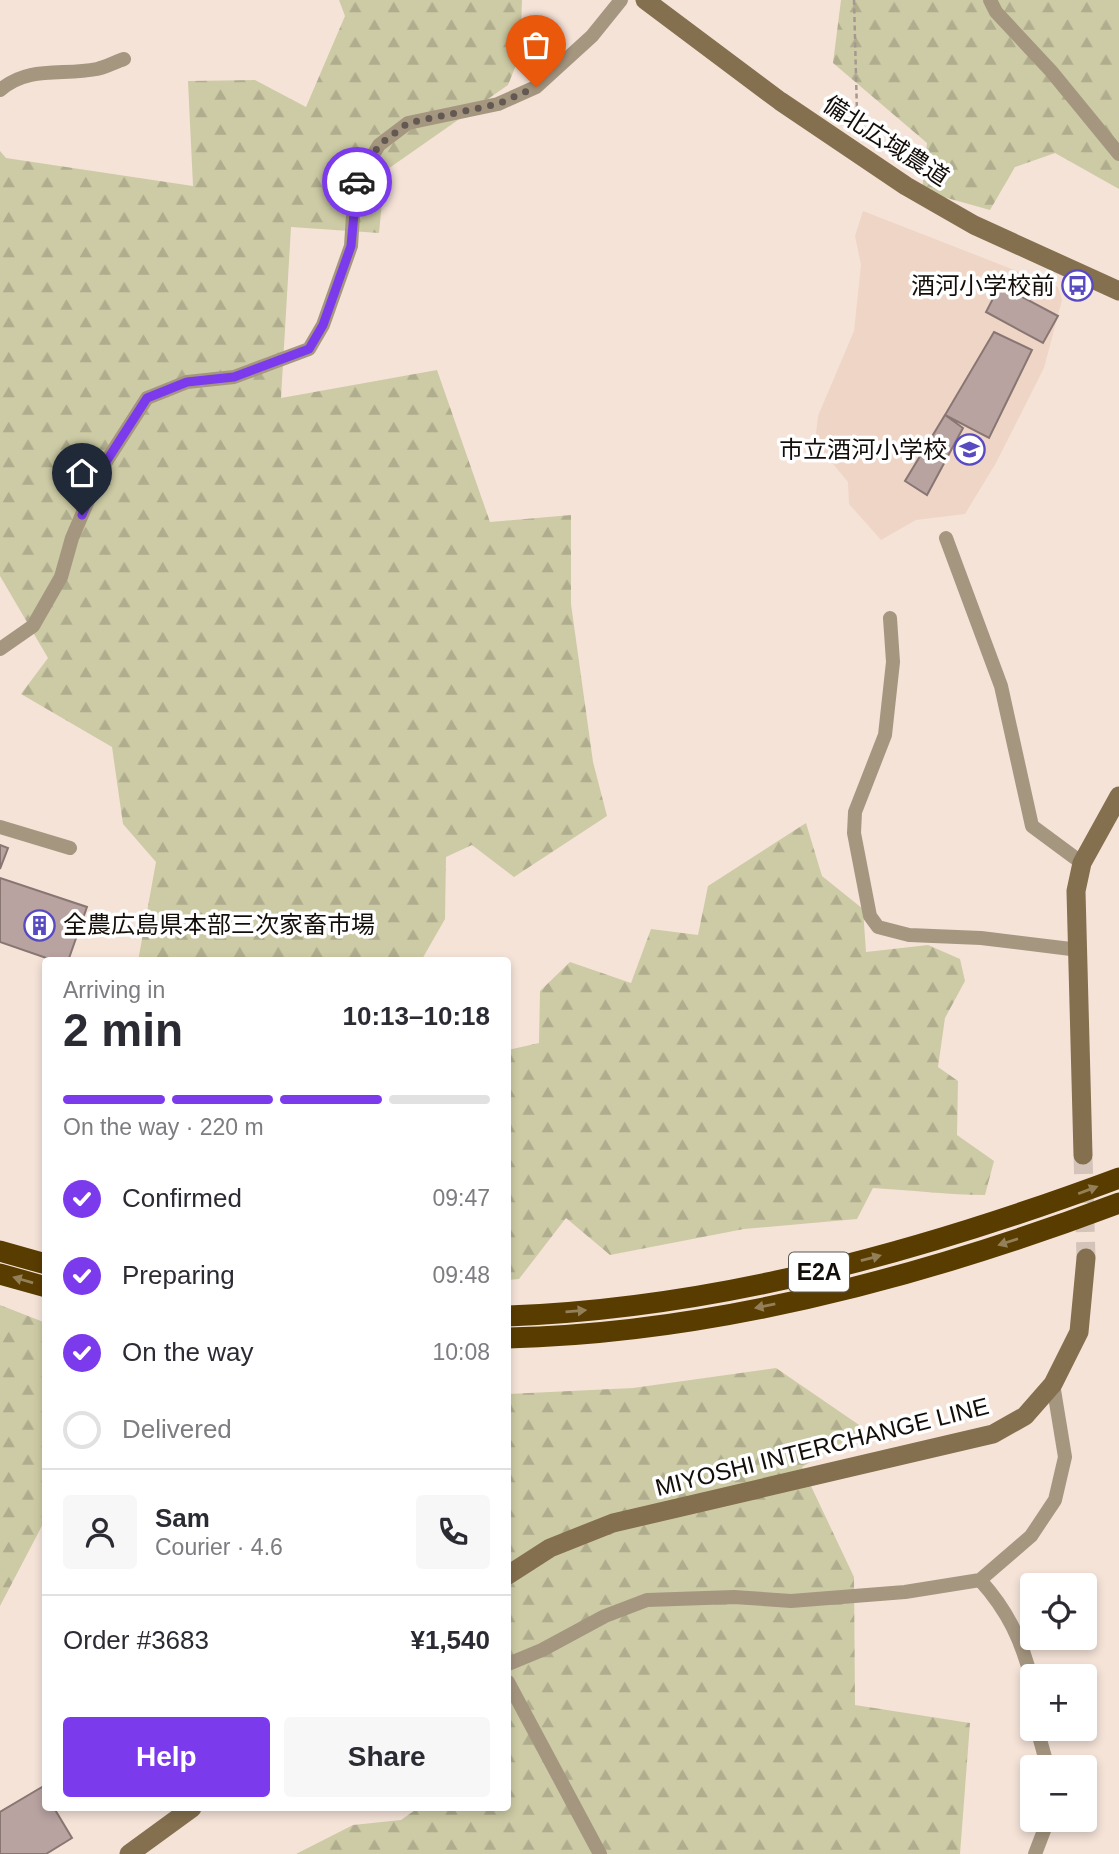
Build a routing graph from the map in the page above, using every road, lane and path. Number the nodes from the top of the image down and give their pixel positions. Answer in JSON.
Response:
{"nodes":[{"id":1,"x":621,"y":0,"type":"edge"},
{"id":2,"x":645,"y":0,"type":"edge"},
{"id":3,"x":853,"y":0,"type":"edge"},
{"id":4,"x":990,"y":0,"type":"edge"},
{"id":5,"x":124,"y":59,"type":"dead end"},
{"id":6,"x":0,"y":90,"type":"edge"},
{"id":7,"x":876,"y":150,"type":"dead end"},
{"id":8,"x":1119,"y":153,"type":"edge"},
{"id":9,"x":1119,"y":291,"type":"edge"},
{"id":10,"x":946,"y":538,"type":"dead end"},
{"id":11,"x":890,"y":618,"type":"dead end"},
{"id":12,"x":0,"y":649,"type":"edge"},
{"id":13,"x":1119,"y":796,"type":"edge"},
{"id":14,"x":0,"y":827,"type":"edge"},
{"id":15,"x":70,"y":848,"type":"dead end"},
{"id":16,"x":1082,"y":863,"type":"junction"},
{"id":17,"x":1079,"y":950,"type":"junction"},
{"id":18,"x":1083,"y":1155,"type":"tunnel mouth"},
{"id":19,"x":1119,"y":1178,"type":"edge"},
{"id":20,"x":1119,"y":1203,"type":"edge"},
{"id":21,"x":0,"y":1251,"type":"edge"},
{"id":22,"x":1086,"y":1258,"type":"tunnel mouth"},
{"id":23,"x":42,"y":1263,"type":"edge"},
{"id":24,"x":0,"y":1274,"type":"edge"},
{"id":25,"x":42,"y":1286,"type":"edge"},
{"id":26,"x":511,"y":1316,"type":"edge"},
{"id":27,"x":511,"y":1338,"type":"edge"},
{"id":28,"x":1053,"y":1384,"type":"junction"},
{"id":29,"x":511,"y":1573,"type":"edge"},
{"id":30,"x":980,"y":1580,"type":"junction"},
{"id":31,"x":511,"y":1663,"type":"edge"},
{"id":32,"x":1027,"y":1664,"type":"edge"},
{"id":33,"x":511,"y":1688,"type":"edge"},
{"id":34,"x":188,"y":1811,"type":"edge"},
{"id":35,"x":1043,"y":1832,"type":"edge"},
{"id":36,"x":130,"y":1854,"type":"edge"},
{"id":37,"x":600,"y":1854,"type":"edge"},
{"id":38,"x":1035,"y":1854,"type":"edge"}],
"edges":[{"from":1,"to":12,"type":"street"},
{"from":2,"to":9,"type":"main road","name":"備北広域農道"},
{"from":3,"to":7,"type":"path"},
{"from":4,"to":8,"type":"street"},
{"from":5,"to":6,"type":"street"},
{"from":10,"to":16,"type":"street"},
{"from":11,"to":17,"type":"street"},
{"from":13,"to":16,"type":"main road"},
{"from":14,"to":15,"type":"street"},
{"from":16,"to":17,"type":"main road"},
{"from":17,"to":18,"type":"main road"},
{"from":26,"to":19,"type":"highway","number":"E2A","one_way":true},
{"from":20,"to":27,"type":"highway","number":"E2A","one_way":true},
{"from":21,"to":23,"type":"highway"},
{"from":22,"to":28,"type":"main road","name":"MIYOSHI INTERCHANGE LINE"},
{"from":25,"to":24,"type":"highway","one_way":true},
{"from":28,"to":29,"type":"main road","name":"MIYOSHI INTERCHANGE LINE"},
{"from":28,"to":30,"type":"street"},
{"from":30,"to":31,"type":"street"},
{"from":30,"to":32,"type":"street"},
{"from":33,"to":37,"type":"street"},
{"from":34,"to":36,"type":"main road"},
{"from":35,"to":38,"type":"street"}]}
